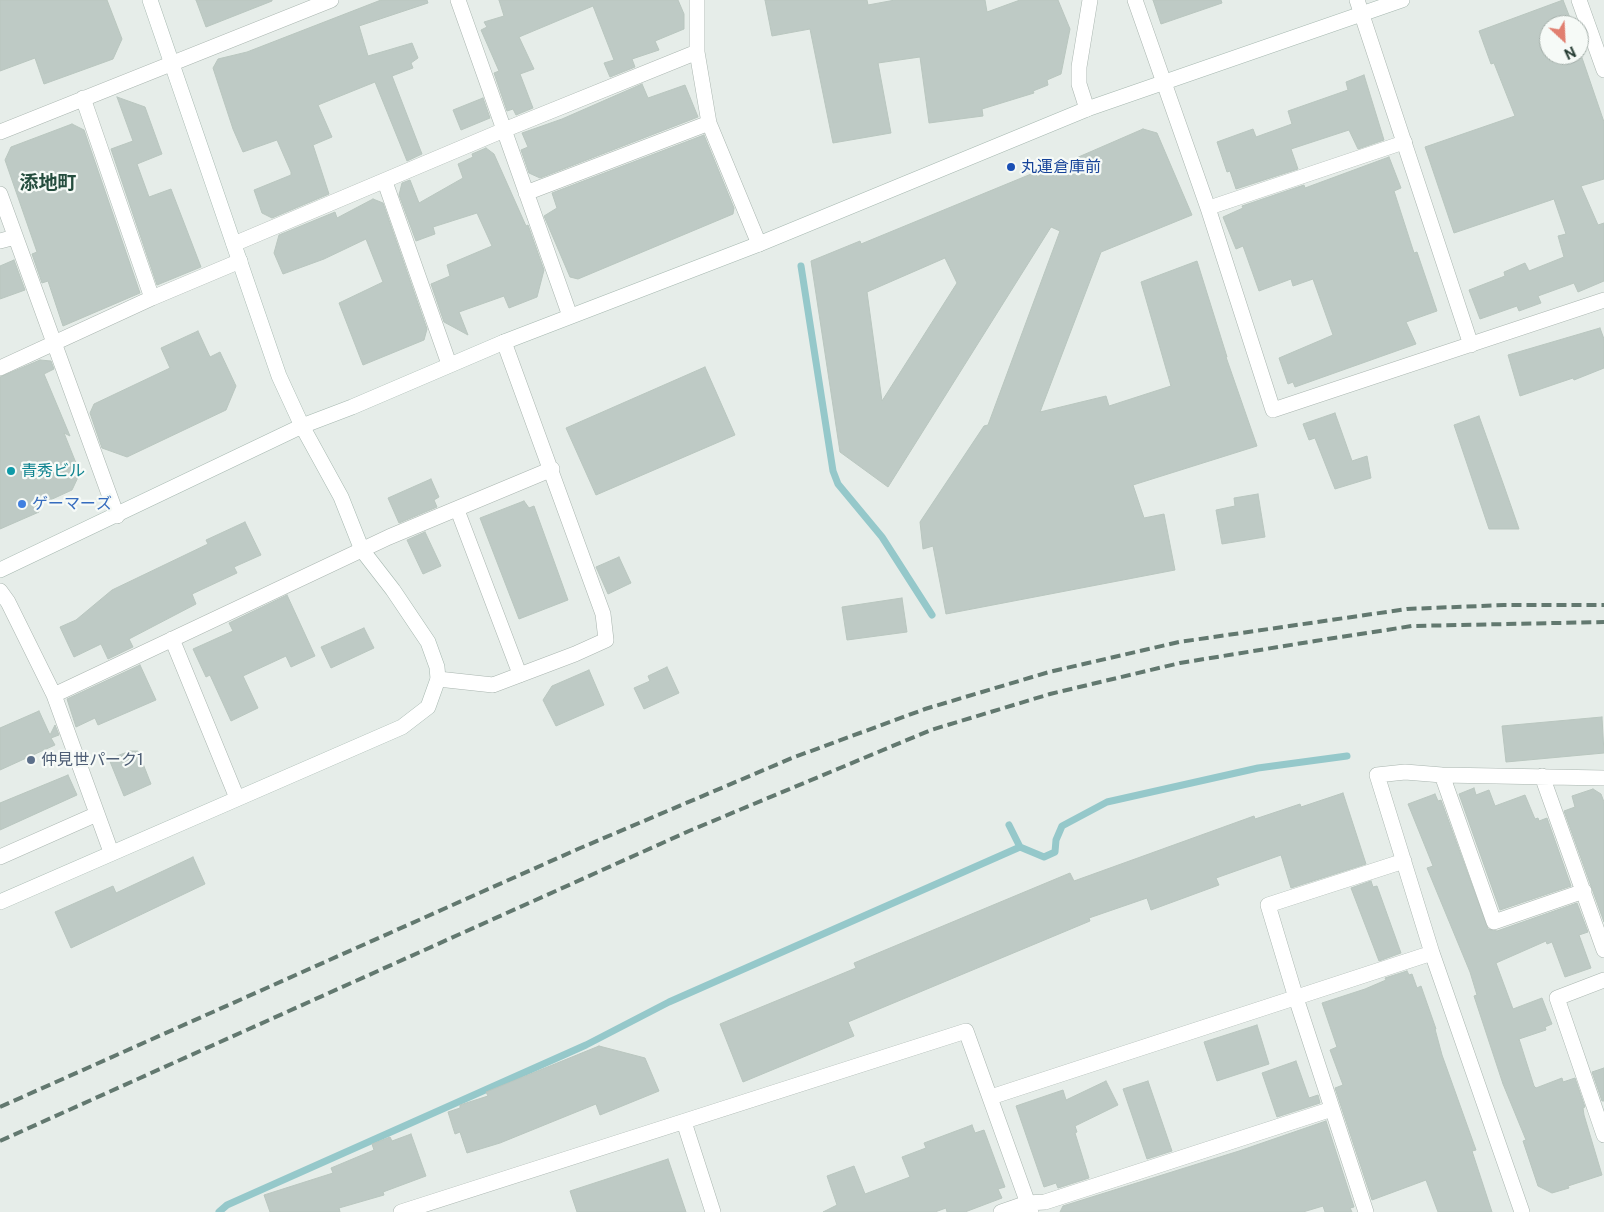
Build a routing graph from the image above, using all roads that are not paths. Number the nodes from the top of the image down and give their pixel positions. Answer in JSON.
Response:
{"nodes":[{"id":1,"x":150,"y":0,"type":"edge"},
{"id":2,"x":331,"y":0,"type":"edge"},
{"id":3,"x":697,"y":0,"type":"edge"},
{"id":4,"x":1090,"y":0,"type":"edge"},
{"id":5,"x":1135,"y":0,"type":"edge"},
{"id":6,"x":1402,"y":0,"type":"edge"},
{"id":7,"x":1579,"y":0,"type":"edge"},
{"id":8,"x":463,"y":2,"type":"edge"},
{"id":9,"x":1360,"y":7,"type":"edge"},
{"id":10,"x":697,"y":52,"type":"junction"},
{"id":11,"x":171,"y":62,"type":"junction"},
{"id":12,"x":1604,"y":70,"type":"edge"},
{"id":13,"x":1163,"y":81,"type":"junction"},
{"id":14,"x":83,"y":98,"type":"junction"},
{"id":15,"x":1087,"y":109,"type":"junction"},
{"id":16,"x":709,"y":123,"type":"junction"},
{"id":17,"x":504,"y":130,"type":"junction"},
{"id":18,"x":0,"y":132,"type":"edge"},
{"id":19,"x":1405,"y":142,"type":"junction"},
{"id":20,"x":385,"y":182,"type":"junction"},
{"id":21,"x":526,"y":193,"type":"junction"},
{"id":22,"x":0,"y":194,"type":"edge"},
{"id":23,"x":1208,"y":208,"type":"junction"},
{"id":24,"x":15,"y":237,"type":"junction"},
{"id":25,"x":0,"y":241,"type":"edge"},
{"id":26,"x":234,"y":244,"type":"junction"},
{"id":27,"x":759,"y":244,"type":"junction"},
{"id":28,"x":240,"y":261,"type":"junction"},
{"id":29,"x":152,"y":298,"type":"junction"},
{"id":30,"x":1604,"y":300,"type":"edge"},
{"id":31,"x":570,"y":316,"type":"junction"},
{"id":32,"x":504,"y":342,"type":"junction"},
{"id":33,"x":52,"y":344,"type":"junction"},
{"id":34,"x":1471,"y":345,"type":"junction"},
{"id":35,"x":449,"y":364,"type":"junction"},
{"id":36,"x":0,"y":368,"type":"edge"},
{"id":37,"x":302,"y":426,"type":"junction"},
{"id":38,"x":552,"y":469,"type":"junction"},
{"id":39,"x":458,"y":509,"type":"junction"},
{"id":40,"x":117,"y":516,"type":"junction"},
{"id":41,"x":362,"y":550,"type":"junction"},
{"id":42,"x":0,"y":570,"type":"edge"},
{"id":43,"x":0,"y":591,"type":"edge"},
{"id":44,"x":172,"y":639,"type":"junction"},
{"id":45,"x":520,"y":675,"type":"junction"},
{"id":46,"x":438,"y":679,"type":"junction"},
{"id":47,"x":54,"y":695,"type":"junction"},
{"id":48,"x":1442,"y":775,"type":"junction"},
{"id":49,"x":1542,"y":776,"type":"junction"},
{"id":50,"x":1604,"y":778,"type":"edge"},
{"id":51,"x":237,"y":798,"type":"junction"},
{"id":52,"x":97,"y":814,"type":"junction"},
{"id":53,"x":111,"y":852,"type":"junction"},
{"id":54,"x":0,"y":857,"type":"edge"},
{"id":55,"x":1404,"y":861,"type":"junction"},
{"id":56,"x":1584,"y":891,"type":"junction"},
{"id":57,"x":0,"y":902,"type":"edge"},
{"id":58,"x":1604,"y":950,"type":"edge"},
{"id":59,"x":1432,"y":953,"type":"junction"},
{"id":60,"x":1604,"y":980,"type":"edge"},
{"id":61,"x":1296,"y":998,"type":"junction"},
{"id":62,"x":991,"y":1097,"type":"junction"},
{"id":63,"x":1332,"y":1108,"type":"junction"},
{"id":64,"x":684,"y":1122,"type":"junction"},
{"id":65,"x":1604,"y":1135,"type":"edge"},
{"id":66,"x":1029,"y":1208,"type":"edge"},
{"id":67,"x":401,"y":1212,"type":"edge"},
{"id":68,"x":713,"y":1212,"type":"edge"},
{"id":69,"x":1001,"y":1212,"type":"edge"},
{"id":70,"x":1366,"y":1212,"type":"edge"},
{"id":71,"x":1522,"y":1212,"type":"edge"}],
"edges":[{"from":1,"to":11,"type":"street"},
{"from":2,"to":11,"type":"street"},
{"from":3,"to":10,"type":"street"},
{"from":4,"to":15,"type":"street"},
{"from":5,"to":13,"type":"street"},
{"from":6,"to":9,"type":"street"},
{"from":7,"to":12,"type":"street"},
{"from":8,"to":17,"type":"street"},
{"from":9,"to":13,"type":"street"},
{"from":9,"to":19,"type":"street"},
{"from":10,"to":16,"type":"street"},
{"from":10,"to":17,"type":"street"},
{"from":11,"to":14,"type":"street"},
{"from":11,"to":26,"type":"street"},
{"from":13,"to":15,"type":"street"},
{"from":13,"to":23,"type":"street"},
{"from":14,"to":18,"type":"street"},
{"from":14,"to":29,"type":"street"},
{"from":15,"to":27,"type":"street"},
{"from":16,"to":21,"type":"street"},
{"from":16,"to":27,"type":"street"},
{"from":17,"to":20,"type":"street"},
{"from":17,"to":21,"type":"street"},
{"from":19,"to":23,"type":"lane"},
{"from":19,"to":34,"type":"street"},
{"from":20,"to":26,"type":"street"},
{"from":20,"to":35,"type":"street"},
{"from":21,"to":31,"type":"street"},
{"from":22,"to":24,"type":"street"},
{"from":23,"to":34,"type":"street"},
{"from":24,"to":25,"type":"street"},
{"from":24,"to":33,"type":"street"},
{"from":26,"to":28,"type":"street"},
{"from":27,"to":31,"type":"street"},
{"from":28,"to":29,"type":"street"},
{"from":28,"to":37,"type":"street"},
{"from":29,"to":33,"type":"street"},
{"from":30,"to":34,"type":"street"},
{"from":31,"to":32,"type":"street"},
{"from":32,"to":35,"type":"street"},
{"from":32,"to":38,"type":"street"},
{"from":33,"to":36,"type":"street"},
{"from":33,"to":40,"type":"street"},
{"from":35,"to":37,"type":"street"},
{"from":37,"to":40,"type":"street"},
{"from":37,"to":41,"type":"street"},
{"from":38,"to":39,"type":"street"},
{"from":38,"to":45,"type":"street"},
{"from":39,"to":41,"type":"street"},
{"from":39,"to":45,"type":"lane"},
{"from":40,"to":42,"type":"street"},
{"from":41,"to":44,"type":"street"},
{"from":41,"to":46,"type":"street"},
{"from":43,"to":47,"type":"street"},
{"from":44,"to":47,"type":"street"},
{"from":44,"to":51,"type":"street"},
{"from":45,"to":46,"type":"street"},
{"from":46,"to":51,"type":"street"},
{"from":47,"to":52,"type":"street"},
{"from":48,"to":49,"type":"street"},
{"from":48,"to":55,"type":"street"},
{"from":48,"to":56,"type":"street"},
{"from":49,"to":50,"type":"street"},
{"from":49,"to":56,"type":"street"},
{"from":51,"to":53,"type":"street"},
{"from":52,"to":53,"type":"street"},
{"from":52,"to":54,"type":"street"},
{"from":53,"to":57,"type":"street"},
{"from":55,"to":59,"type":"street"},
{"from":55,"to":61,"type":"street"},
{"from":56,"to":58,"type":"street"},
{"from":59,"to":61,"type":"street"},
{"from":59,"to":71,"type":"street"},
{"from":60,"to":65,"type":"street"},
{"from":61,"to":62,"type":"street"},
{"from":61,"to":63,"type":"street"},
{"from":62,"to":64,"type":"street"},
{"from":62,"to":66,"type":"street"},
{"from":63,"to":66,"type":"street"},
{"from":63,"to":70,"type":"street"},
{"from":64,"to":67,"type":"street"},
{"from":64,"to":68,"type":"street"},
{"from":66,"to":69,"type":"street"}]}
